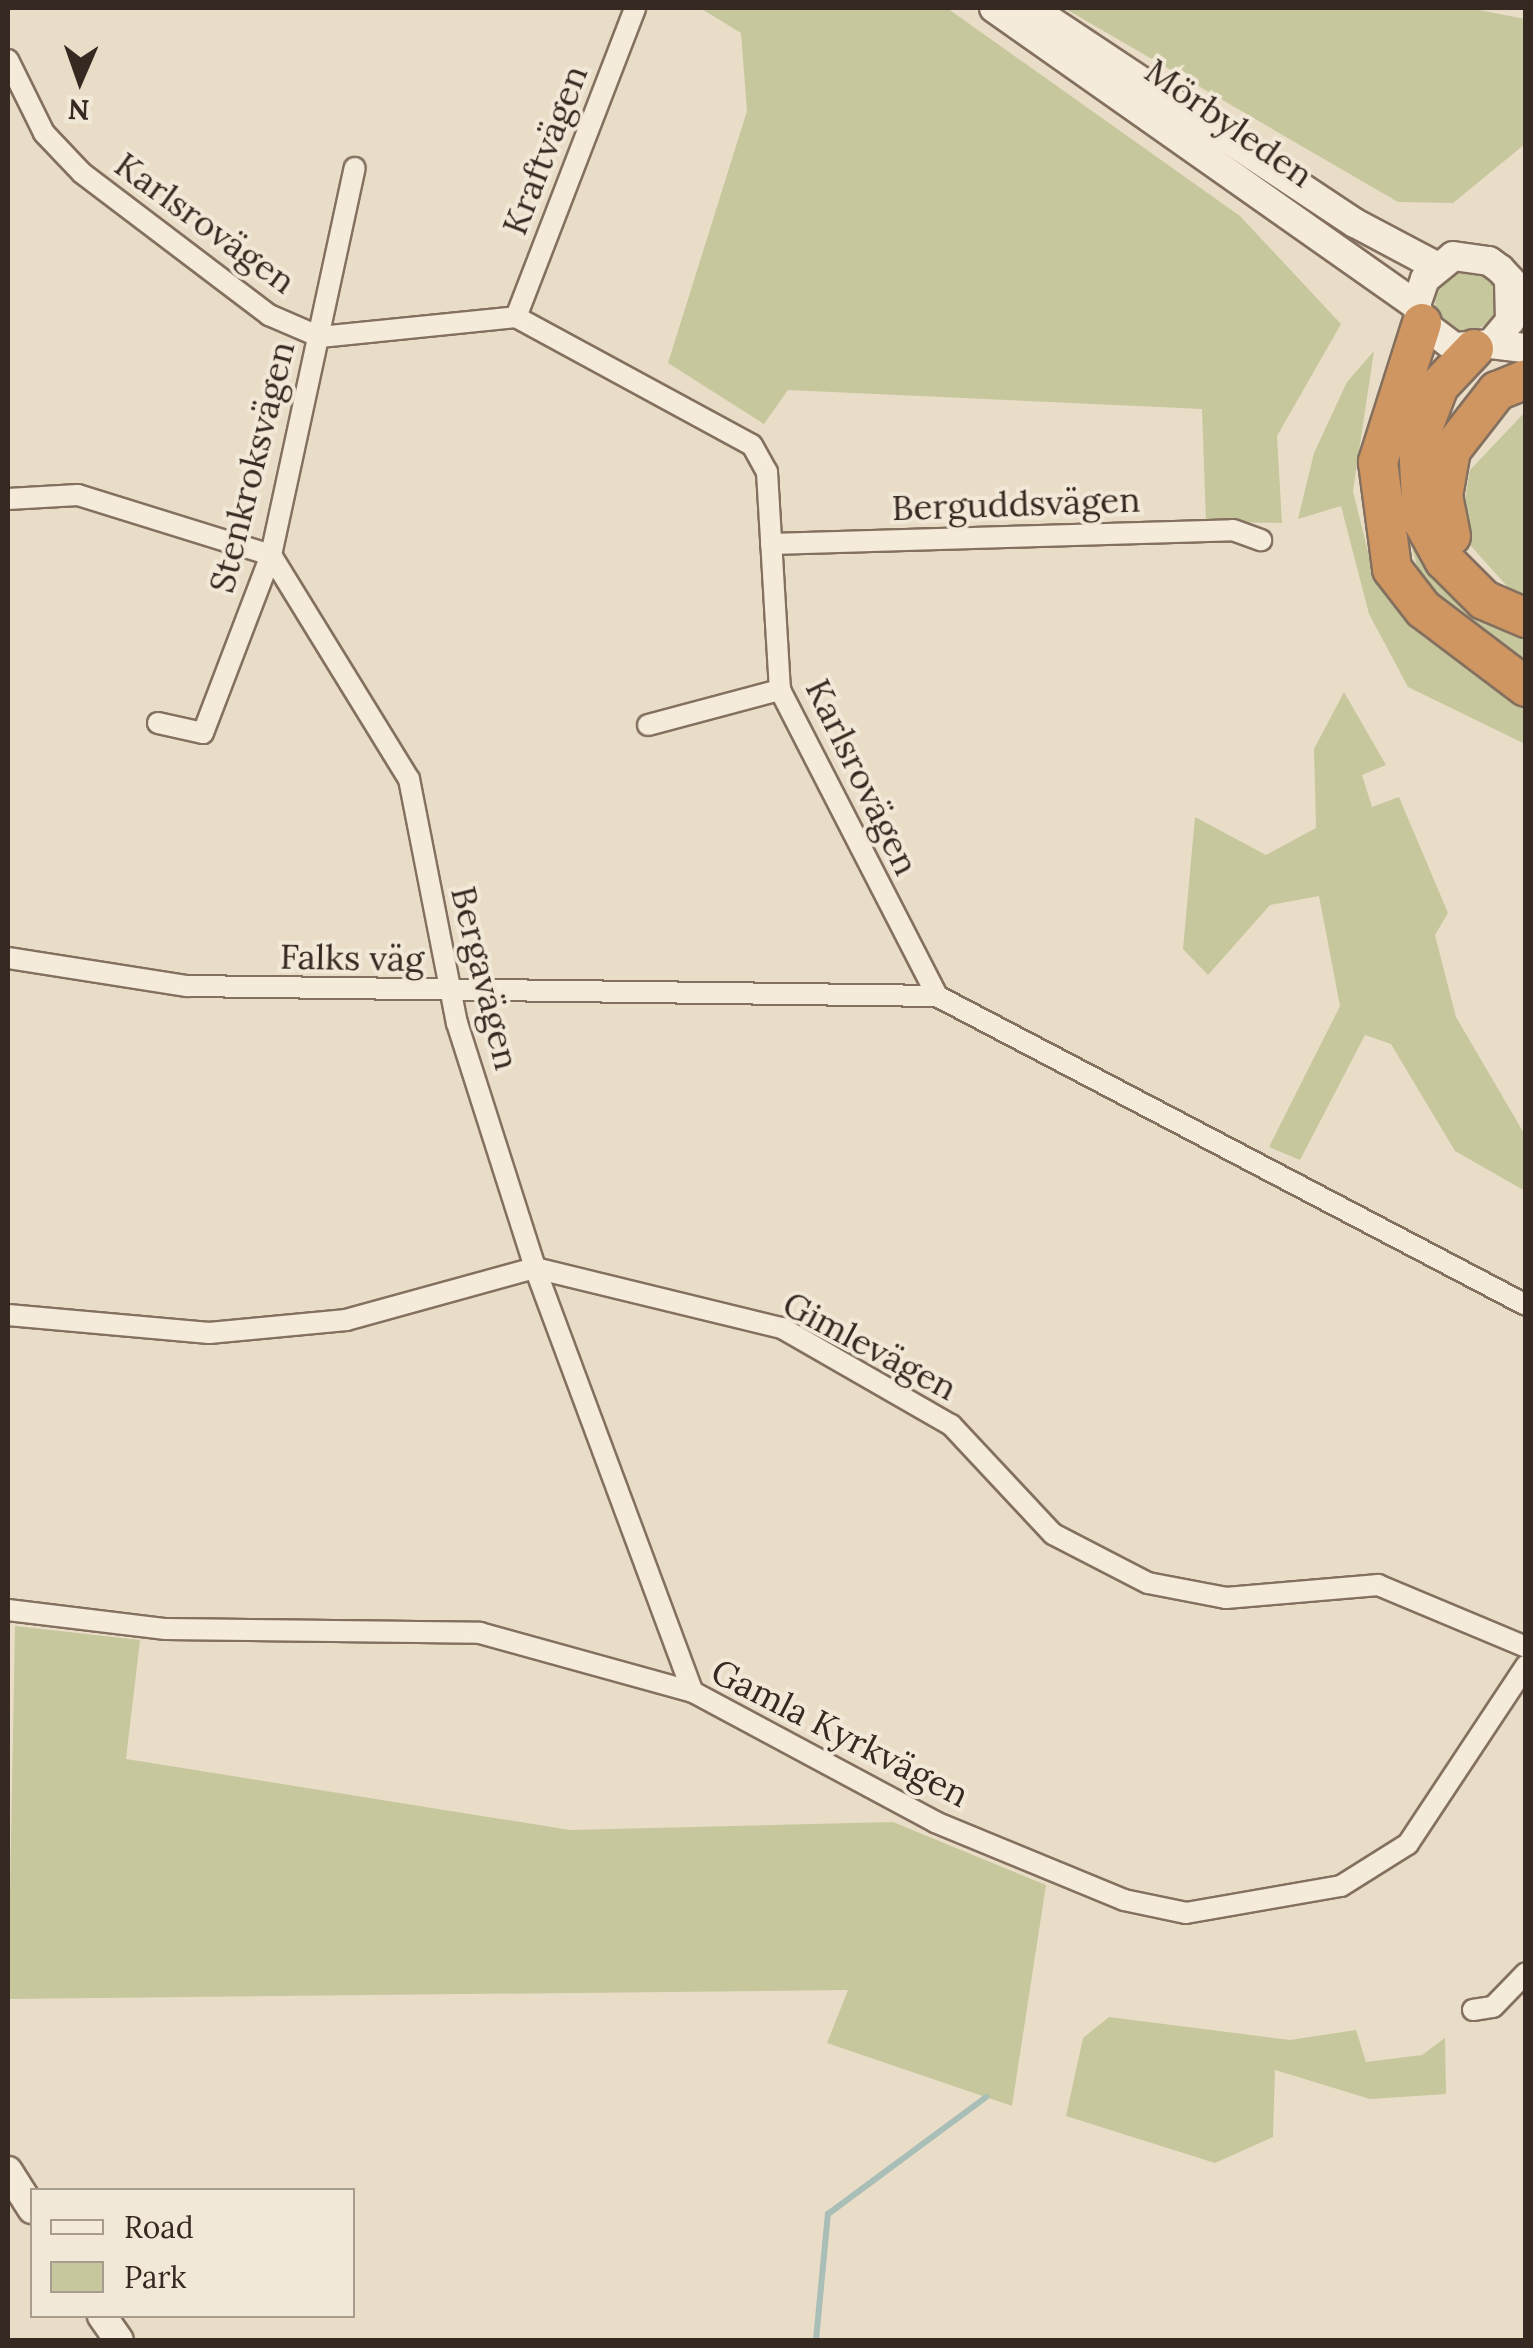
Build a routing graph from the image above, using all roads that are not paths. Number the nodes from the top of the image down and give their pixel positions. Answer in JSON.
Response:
{"nodes":[{"id":1,"x":635,"y":8,"type":"edge"},
{"id":2,"x":994,"y":8,"type":"edge"},
{"id":3,"x":1031,"y":8,"type":"edge"},
{"id":4,"x":8,"y":60,"type":"edge"},
{"id":5,"x":355,"y":168,"type":"dead end"},
{"id":6,"x":1436,"y":266,"type":"junction"},
{"id":7,"x":1517,"y":289,"type":"edge"},
{"id":8,"x":1419,"y":314,"type":"junction"},
{"id":9,"x":516,"y":316,"type":"junction"},
{"id":10,"x":320,"y":336,"type":"junction"},
{"id":11,"x":1483,"y":347,"type":"junction"},
{"id":12,"x":1526,"y":348,"type":"edge"},
{"id":13,"x":1526,"y":380,"type":"edge"},
{"id":14,"x":8,"y":499,"type":"edge"},
{"id":15,"x":1261,"y":540,"type":"dead end"},
{"id":16,"x":772,"y":544,"type":"junction"},
{"id":17,"x":271,"y":555,"type":"junction"},
{"id":18,"x":1484,"y":600,"type":"junction"},
{"id":19,"x":1526,"y":618,"type":"edge"},
{"id":20,"x":1526,"y":687,"type":"edge"},
{"id":21,"x":780,"y":690,"type":"junction"},
{"id":22,"x":158,"y":723,"type":"dead end"},
{"id":23,"x":648,"y":725,"type":"dead end"},
{"id":24,"x":8,"y":958,"type":"edge"},
{"id":25,"x":449,"y":992,"type":"junction"},
{"id":26,"x":937,"y":996,"type":"junction"},
{"id":27,"x":535,"y":1268,"type":"junction"},
{"id":28,"x":1526,"y":1305,"type":"edge"},
{"id":29,"x":8,"y":1315,"type":"edge"},
{"id":30,"x":8,"y":1610,"type":"edge"},
{"id":31,"x":1526,"y":1647,"type":"edge"},
{"id":32,"x":1526,"y":1666,"type":"edge"},
{"id":33,"x":693,"y":1692,"type":"junction"},
{"id":34,"x":1526,"y":1973,"type":"edge"},
{"id":35,"x":1473,"y":2010,"type":"dead end"},
{"id":36,"x":8,"y":2171,"type":"edge"},
{"id":37,"x":30,"y":2206,"type":"edge"},
{"id":38,"x":103,"y":2318,"type":"edge"},
{"id":39,"x":118,"y":2340,"type":"edge"}],
"edges":[{"from":1,"to":9,"type":"street","name":"Kraftvägen"},
{"from":2,"to":8,"type":"street","name":"Mörbyleden"},
{"from":3,"to":6,"type":"street","name":"Mörbyleden"},
{"from":4,"to":10,"type":"street","name":"Karlsrovägen"},
{"from":5,"to":10,"type":"street","name":"Stenkroksvägen"},
{"from":6,"to":7,"type":"street"},
{"from":6,"to":8,"type":"street"},
{"from":7,"to":11,"type":"street"},
{"from":8,"to":11,"type":"street"},
{"from":8,"to":20,"type":"highway"},
{"from":9,"to":10,"type":"street","name":"Karlsrovägen"},
{"from":9,"to":16,"type":"street","name":"Karlsrovägen"},
{"from":10,"to":17,"type":"street","name":"Stenkroksvägen"},
{"from":11,"to":12,"type":"street"},
{"from":11,"to":18,"type":"highway"},
{"from":13,"to":18,"type":"highway"},
{"from":14,"to":17,"type":"street"},
{"from":15,"to":16,"type":"street","name":"Berguddsvägen"},
{"from":16,"to":21,"type":"street","name":"Karlsrovägen"},
{"from":17,"to":22,"type":"street","name":"Stenkroksvägen"},
{"from":17,"to":25,"type":"street","name":"Bergavägen"},
{"from":18,"to":19,"type":"highway"},
{"from":21,"to":23,"type":"street"},
{"from":21,"to":26,"type":"street","name":"Karlsrovägen"},
{"from":24,"to":25,"type":"street","name":"Falks väg"},
{"from":25,"to":26,"type":"street","name":"Falks väg"},
{"from":25,"to":27,"type":"street","name":"Bergavägen"},
{"from":26,"to":28,"type":"street"},
{"from":27,"to":29,"type":"street","name":"Gimlevägen"},
{"from":27,"to":31,"type":"street","name":"Gimlevägen"},
{"from":27,"to":33,"type":"street","name":"Bergavägen"},
{"from":30,"to":33,"type":"street","name":"Gamla Kyrkvägen"},
{"from":32,"to":33,"type":"street","name":"Gamla Kyrkvägen"},
{"from":34,"to":35,"type":"street"},
{"from":36,"to":37,"type":"street"},
{"from":38,"to":39,"type":"street"}]}
